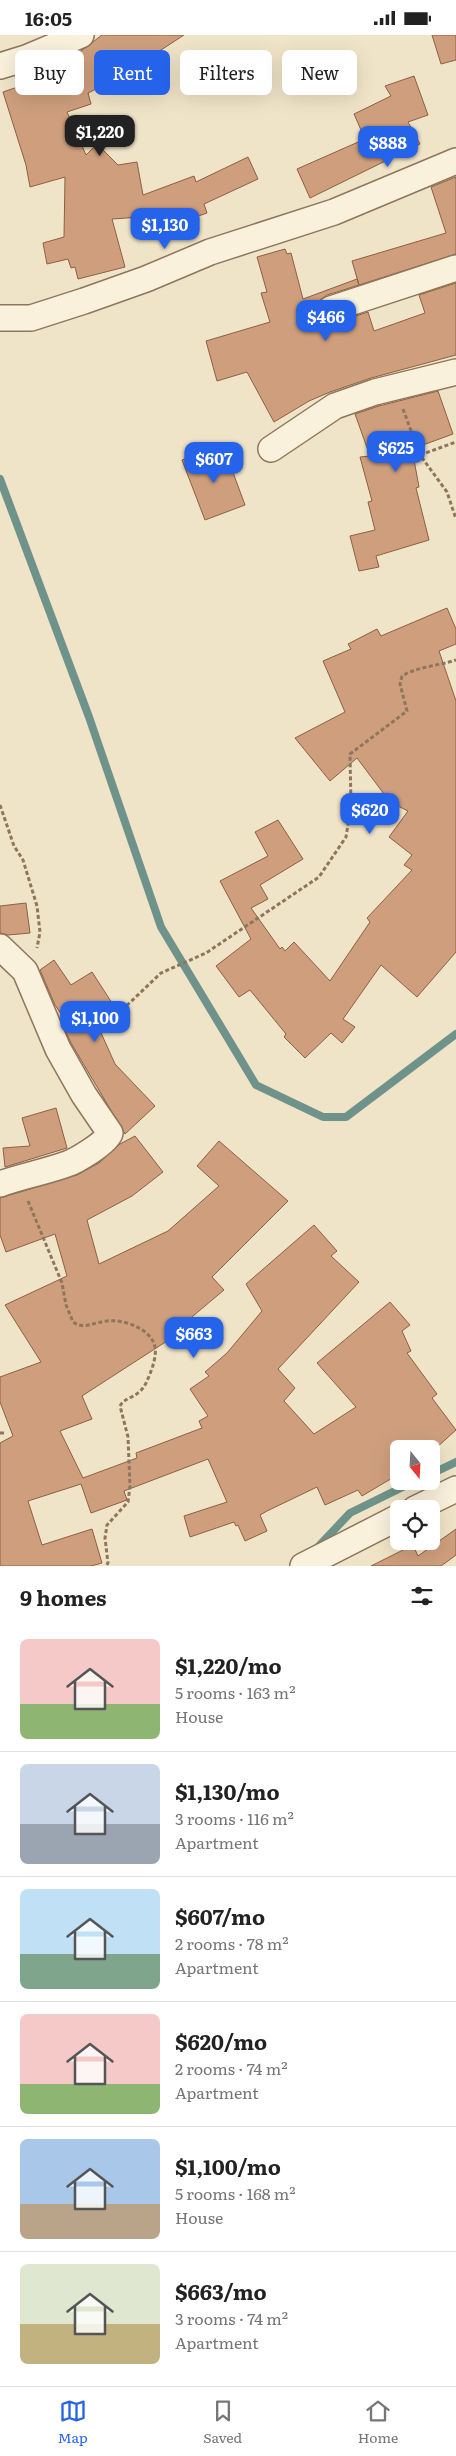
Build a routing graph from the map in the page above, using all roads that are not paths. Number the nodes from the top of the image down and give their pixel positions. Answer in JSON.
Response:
{"nodes":[{"id":1,"x":81,"y":35,"type":"edge"},
{"id":2,"x":0,"y":66,"type":"edge"},
{"id":3,"x":456,"y":161,"type":"edge"},
{"id":4,"x":456,"y":268,"type":"edge"},
{"id":5,"x":331,"y":309,"type":"dead end"},
{"id":6,"x":0,"y":318,"type":"edge"},
{"id":7,"x":456,"y":372,"type":"edge"},
{"id":8,"x":271,"y":449,"type":"dead end"},
{"id":9,"x":0,"y":947,"type":"edge"},
{"id":10,"x":8,"y":1181,"type":"edge"},
{"id":11,"x":456,"y":1489,"type":"edge"},
{"id":12,"x":434,"y":1500,"type":"edge"},
{"id":13,"x":390,"y":1522,"type":"edge"},
{"id":14,"x":303,"y":1566,"type":"edge"}],
"edges":[{"from":1,"to":2,"type":"street"},
{"from":3,"to":6,"type":"street"},
{"from":4,"to":5,"type":"street"},
{"from":7,"to":8,"type":"street"},
{"from":9,"to":10,"type":"street"},
{"from":11,"to":12,"type":"street"},
{"from":13,"to":14,"type":"street"}]}
